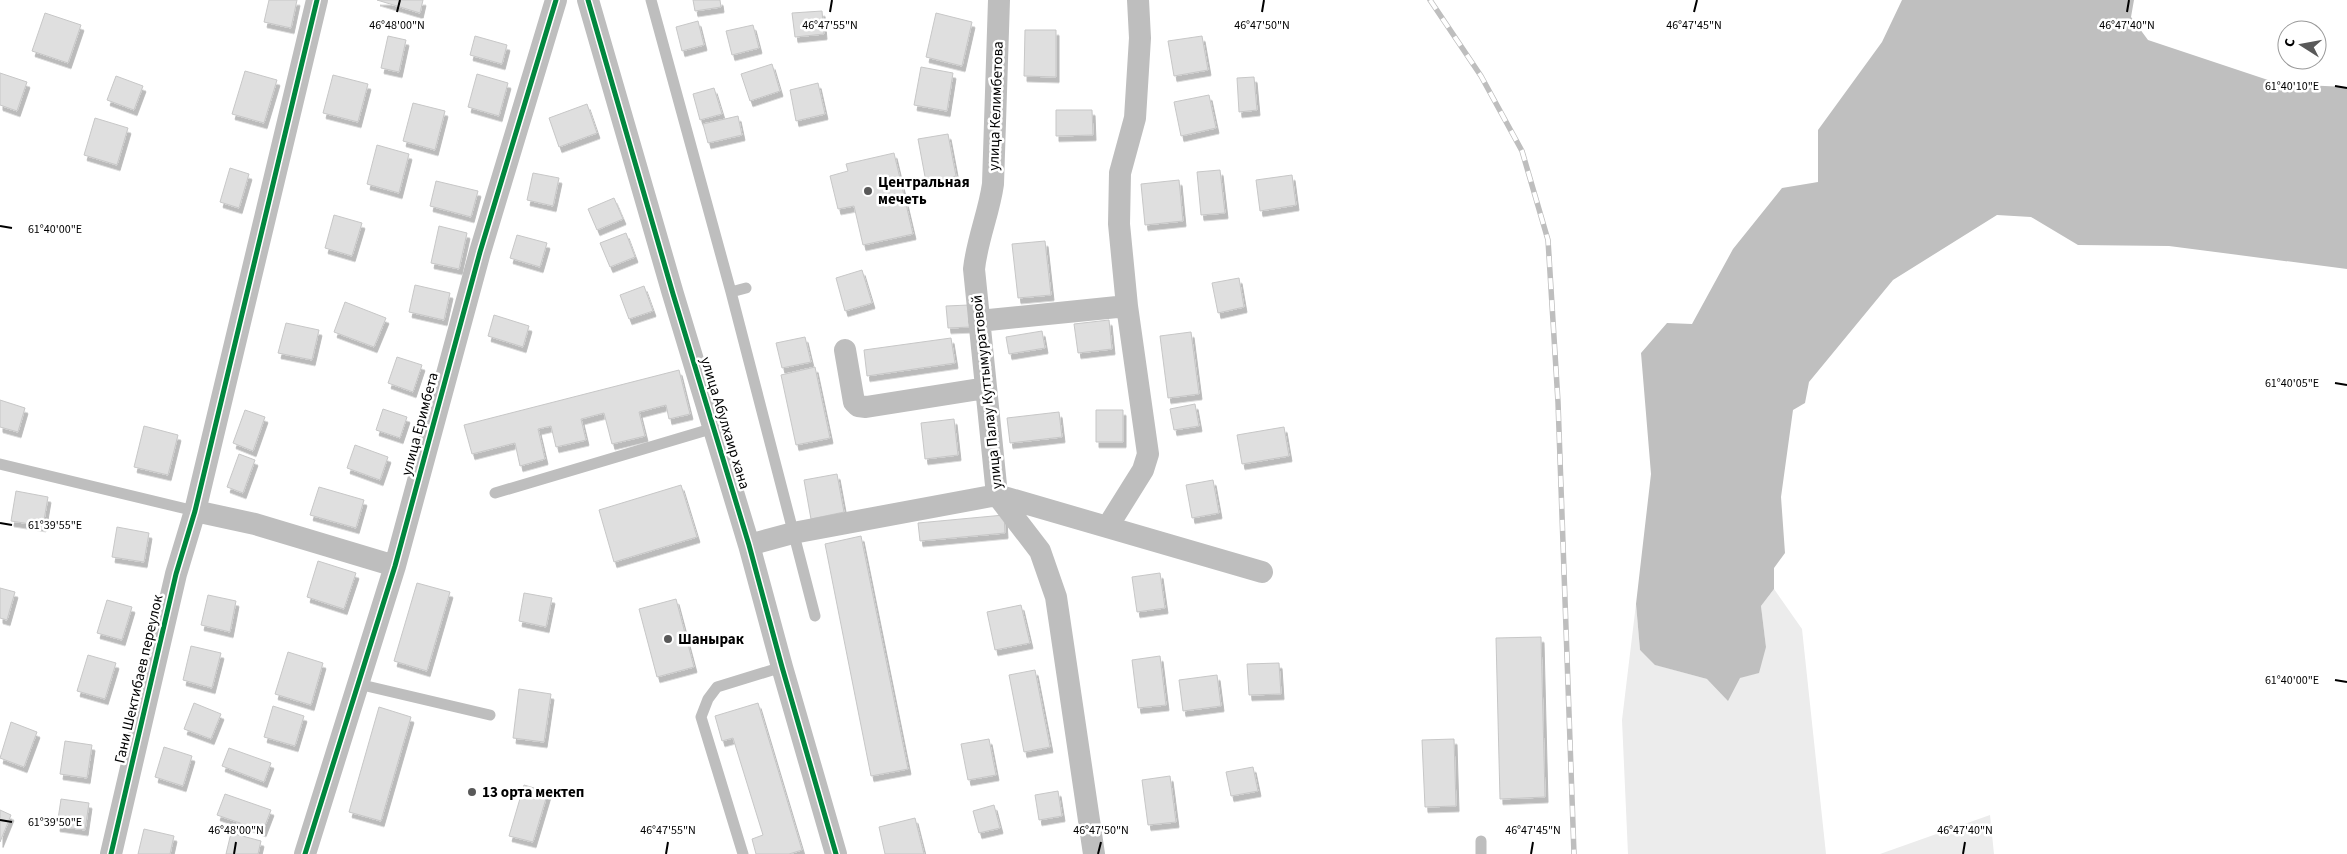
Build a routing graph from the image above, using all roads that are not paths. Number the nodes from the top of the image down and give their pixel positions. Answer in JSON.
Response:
{"nodes":[{"id":1,"x":317,"y":0,"type":"edge"},
{"id":2,"x":556,"y":0,"type":"edge"},
{"id":3,"x":588,"y":0,"type":"edge"},
{"id":4,"x":651,"y":0,"type":"edge"},
{"id":5,"x":999,"y":0,"type":"edge"},
{"id":6,"x":1138,"y":0,"type":"edge"},
{"id":7,"x":989,"y":213,"type":"joint"},
{"id":8,"x":746,"y":288,"type":"dead end"},
{"id":9,"x":731,"y":292,"type":"junction"},
{"id":10,"x":1126,"y":306,"type":"junction"},
{"id":11,"x":979,"y":321,"type":"junction"},
{"id":12,"x":846,"y":350,"type":"dead end"},
{"id":13,"x":986,"y":388,"type":"junction"},
{"id":14,"x":714,"y":428,"type":"junction"},
{"id":15,"x":0,"y":464,"type":"edge"},
{"id":16,"x":495,"y":493,"type":"dead end"},
{"id":17,"x":997,"y":495,"type":"junction"},
{"id":18,"x":195,"y":511,"type":"junction"},
{"id":19,"x":1108,"y":526,"type":"junction"},
{"id":20,"x":793,"y":533,"type":"junction"},
{"id":21,"x":750,"y":545,"type":"junction"},
{"id":22,"x":395,"y":566,"type":"junction"},
{"id":23,"x":1262,"y":572,"type":"dead end"},
{"id":24,"x":815,"y":616,"type":"dead end"},
{"id":25,"x":782,"y":668,"type":"junction"},
{"id":26,"x":358,"y":684,"type":"junction"},
{"id":27,"x":490,"y":715,"type":"dead end"},
{"id":28,"x":1481,"y":841,"type":"dead end"},
{"id":29,"x":111,"y":854,"type":"edge"},
{"id":30,"x":305,"y":854,"type":"edge"},
{"id":31,"x":743,"y":854,"type":"edge"},
{"id":32,"x":836,"y":854,"type":"edge"},
{"id":33,"x":1094,"y":854,"type":"edge"},
{"id":34,"x":1481,"y":854,"type":"edge"}],
"edges":[{"from":1,"to":18,"type":"street","name":"Гани Шектибаев переулок"},
{"from":2,"to":22,"type":"street","name":"улица Еримбета"},
{"from":3,"to":14,"type":"street","name":"улица Абулхаир хана"},
{"from":4,"to":9,"type":"lane"},
{"from":5,"to":7,"type":"street","name":"улица Келимбетова"},
{"from":6,"to":10,"type":"street"},
{"from":7,"to":11,"type":"street","name":"улица Палау Куттымуратовой"},
{"from":8,"to":9,"type":"lane"},
{"from":9,"to":20,"type":"lane"},
{"from":10,"to":11,"type":"street"},
{"from":10,"to":19,"type":"street"},
{"from":11,"to":13,"type":"street","name":"улица Палау Куттымуратовой"},
{"from":12,"to":13,"type":"street"},
{"from":13,"to":17,"type":"street","name":"улица Палау Куттымуратовой"},
{"from":14,"to":16,"type":"lane"},
{"from":14,"to":21,"type":"street","name":"улица Абулхаир хана"},
{"from":15,"to":18,"type":"lane"},
{"from":17,"to":19,"type":"street"},
{"from":17,"to":20,"type":"street"},
{"from":17,"to":33,"type":"street","name":"улица Палау Куттымуратовой"},
{"from":18,"to":22,"type":"street"},
{"from":18,"to":29,"type":"street","name":"Гани Шектибаев переулок"},
{"from":19,"to":23,"type":"street"},
{"from":20,"to":21,"type":"street"},
{"from":20,"to":24,"type":"lane"},
{"from":21,"to":25,"type":"street","name":"улица Абулхаир хана"},
{"from":22,"to":26,"type":"street","name":"улица Еримбета"},
{"from":25,"to":31,"type":"lane"},
{"from":25,"to":32,"type":"street","name":"улица Абулхаир хана"},
{"from":26,"to":27,"type":"lane"},
{"from":26,"to":30,"type":"street","name":"улица Еримбета"},
{"from":28,"to":34,"type":"lane"}]}
